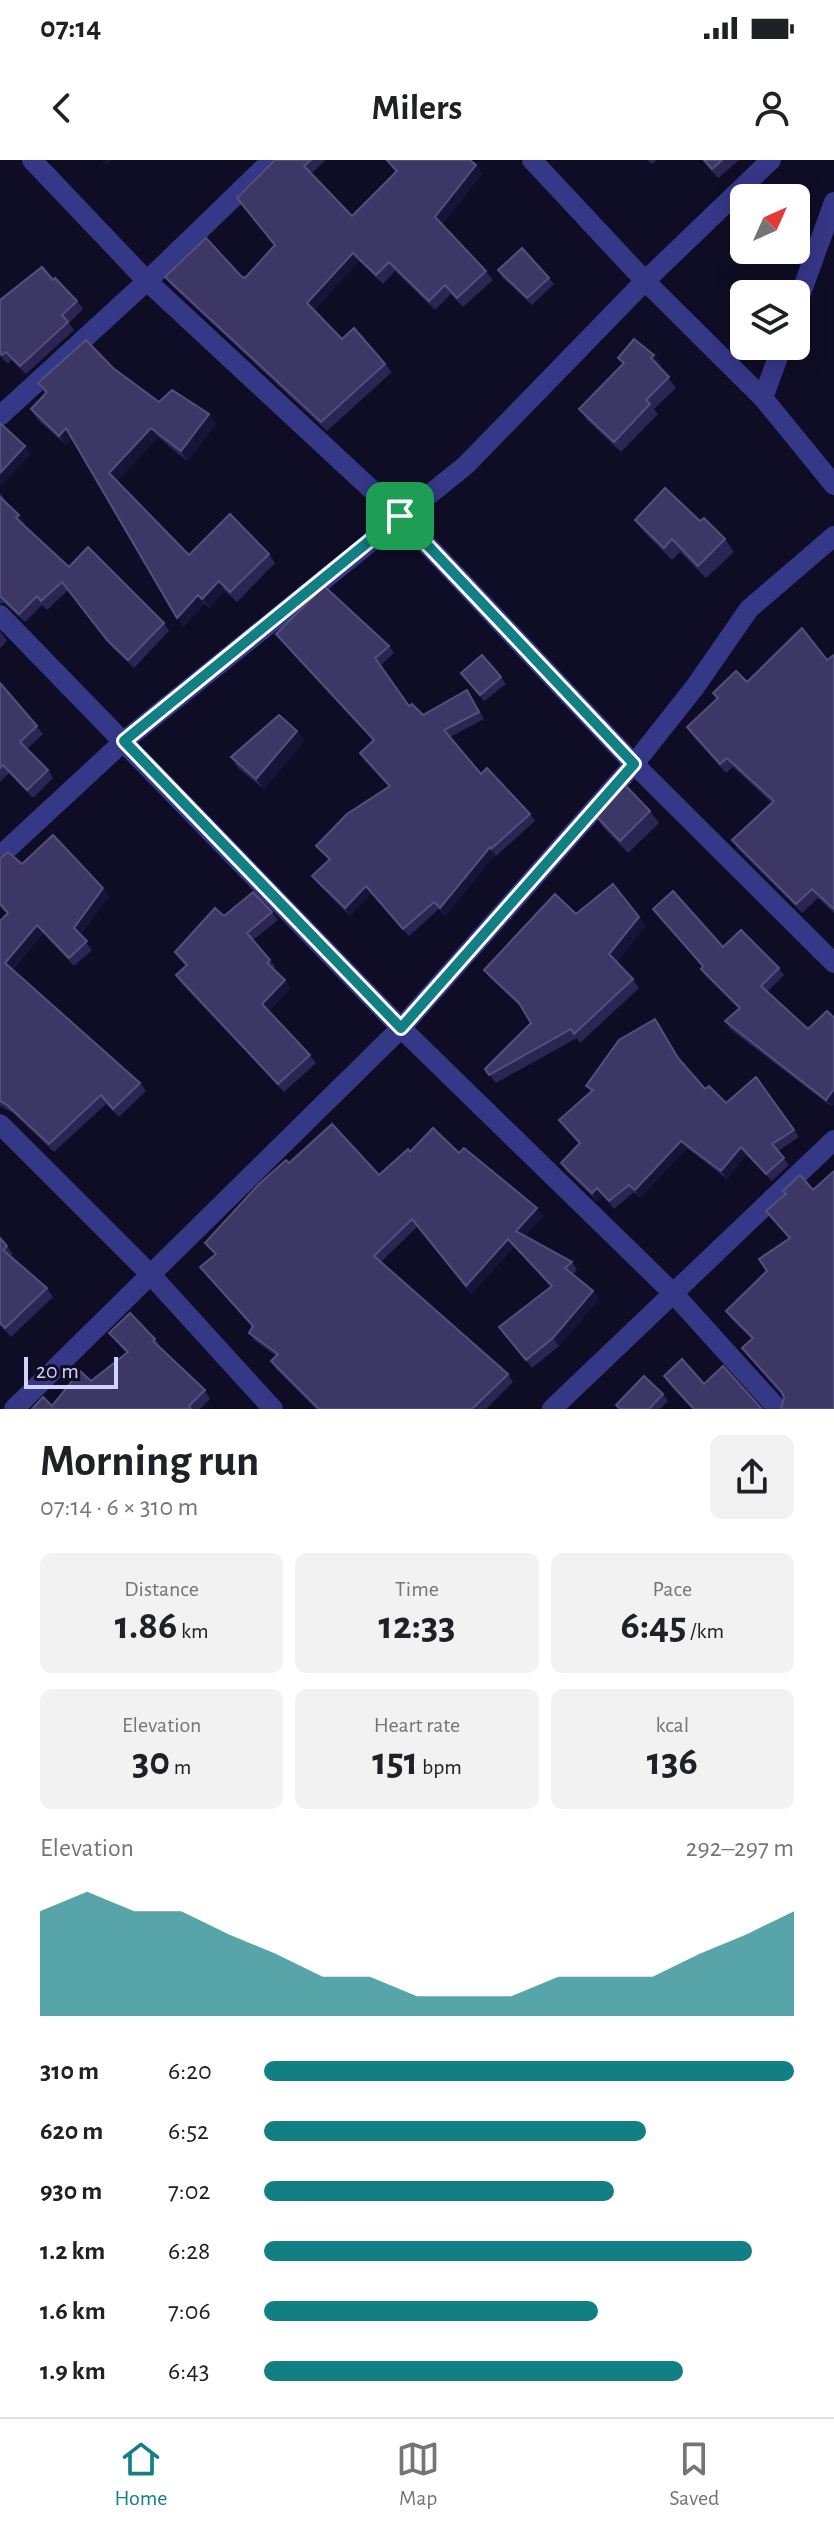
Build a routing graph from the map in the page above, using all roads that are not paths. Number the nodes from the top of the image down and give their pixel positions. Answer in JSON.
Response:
{"nodes":[{"id":1,"x":32,"y":160,"type":"edge"},
{"id":2,"x":272,"y":160,"type":"edge"},
{"id":3,"x":532,"y":160,"type":"edge"},
{"id":4,"x":771,"y":160,"type":"edge"},
{"id":5,"x":834,"y":202,"type":"edge"},
{"id":6,"x":806,"y":280,"type":"edge"},
{"id":7,"x":147,"y":281,"type":"junction"},
{"id":8,"x":645,"y":281,"type":"junction"},
{"id":9,"x":777,"y":360,"type":"edge"},
{"id":10,"x":763,"y":398,"type":"junction"},
{"id":11,"x":0,"y":416,"type":"edge"},
{"id":12,"x":834,"y":485,"type":"edge"},
{"id":13,"x":400,"y":516,"type":"junction"},
{"id":14,"x":834,"y":536,"type":"edge"},
{"id":15,"x":0,"y":615,"type":"edge"},
{"id":16,"x":124,"y":741,"type":"junction"},
{"id":17,"x":634,"y":764,"type":"junction"},
{"id":18,"x":0,"y":856,"type":"edge"},
{"id":19,"x":834,"y":963,"type":"edge"},
{"id":20,"x":401,"y":1028,"type":"junction"},
{"id":21,"x":0,"y":1124,"type":"edge"},
{"id":22,"x":834,"y":1140,"type":"edge"},
{"id":23,"x":151,"y":1275,"type":"junction"},
{"id":24,"x":673,"y":1293,"type":"junction"},
{"id":25,"x":14,"y":1409,"type":"edge"},
{"id":26,"x":273,"y":1409,"type":"edge"},
{"id":27,"x":552,"y":1409,"type":"edge"},
{"id":28,"x":778,"y":1409,"type":"edge"}],
"edges":[{"from":1,"to":7,"type":"street"},
{"from":2,"to":7,"type":"street"},
{"from":3,"to":8,"type":"street"},
{"from":4,"to":8,"type":"street"},
{"from":5,"to":6,"type":"street"},
{"from":7,"to":11,"type":"street"},
{"from":7,"to":13,"type":"street"},
{"from":8,"to":10,"type":"street"},
{"from":8,"to":13,"type":"street"},
{"from":9,"to":10,"type":"street"},
{"from":10,"to":12,"type":"street"},
{"from":13,"to":16,"type":"street"},
{"from":13,"to":17,"type":"street"},
{"from":14,"to":17,"type":"street"},
{"from":15,"to":16,"type":"street"},
{"from":16,"to":18,"type":"street"},
{"from":16,"to":20,"type":"street"},
{"from":17,"to":19,"type":"street"},
{"from":17,"to":20,"type":"street"},
{"from":20,"to":23,"type":"street"},
{"from":20,"to":24,"type":"street"},
{"from":21,"to":23,"type":"street"},
{"from":22,"to":24,"type":"street"},
{"from":23,"to":25,"type":"street"},
{"from":23,"to":26,"type":"street"},
{"from":24,"to":27,"type":"street"},
{"from":24,"to":28,"type":"street"}]}
